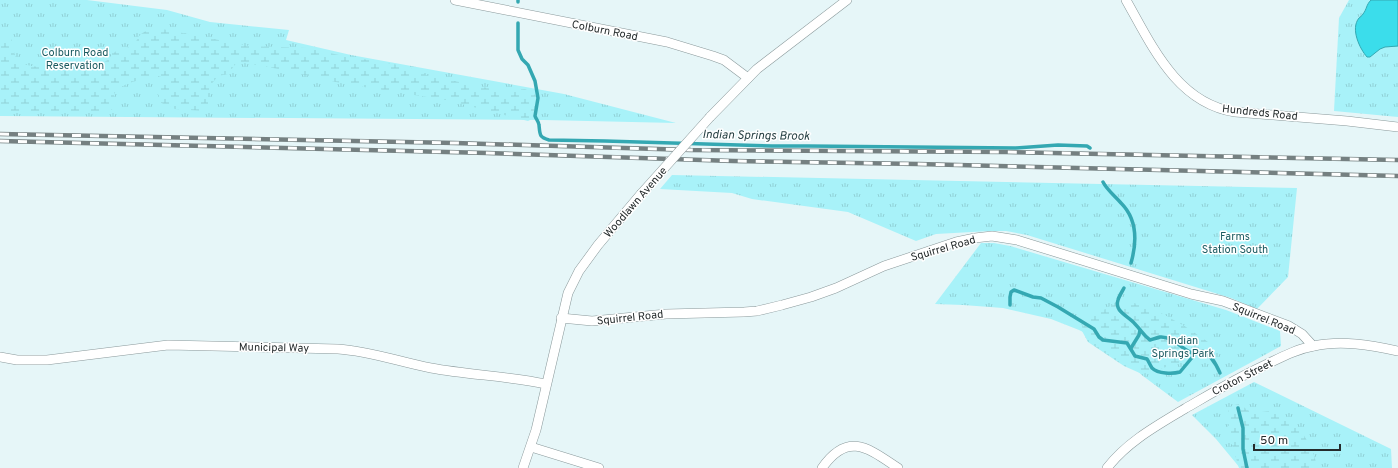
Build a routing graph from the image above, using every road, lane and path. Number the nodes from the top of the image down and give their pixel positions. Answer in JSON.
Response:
{"nodes":[{"id":1,"x":455,"y":0,"type":"edge"},
{"id":2,"x":847,"y":0,"type":"edge"},
{"id":3,"x":1126,"y":0,"type":"edge"},
{"id":4,"x":748,"y":78,"type":"junction"},
{"id":5,"x":1398,"y":127,"type":"edge"},
{"id":6,"x":561,"y":318,"type":"junction"},
{"id":7,"x":1314,"y":346,"type":"junction"},
{"id":8,"x":1398,"y":351,"type":"edge"},
{"id":9,"x":0,"y":357,"type":"edge"},
{"id":10,"x":546,"y":384,"type":"junction"},
{"id":11,"x":531,"y":447,"type":"junction"},
{"id":12,"x":524,"y":468,"type":"edge"},
{"id":13,"x":599,"y":468,"type":"edge"},
{"id":14,"x":822,"y":468,"type":"edge"},
{"id":15,"x":898,"y":468,"type":"edge"},
{"id":16,"x":1108,"y":468,"type":"edge"}],
"edges":[{"from":1,"to":4,"type":"street","name":"Colburn Road"},
{"from":2,"to":4,"type":"street","name":"Woodlawn Avenue"},
{"from":3,"to":5,"type":"street","name":"Hundreds Road"},
{"from":4,"to":6,"type":"street","name":"Woodlawn Avenue","bridge":true},
{"from":6,"to":7,"type":"street","name":"Squirrel Road"},
{"from":6,"to":10,"type":"street","name":"Woodlawn Avenue"},
{"from":7,"to":8,"type":"street","name":"Croton Street"},
{"from":7,"to":16,"type":"street","name":"Croton Street"},
{"from":9,"to":10,"type":"street","name":"Municipal Way"},
{"from":10,"to":11,"type":"street","name":"Woodlawn Avenue"},
{"from":11,"to":12,"type":"street","name":"Woodlawn Avenue"},
{"from":11,"to":13,"type":"street"},
{"from":14,"to":15,"type":"street"}]}
